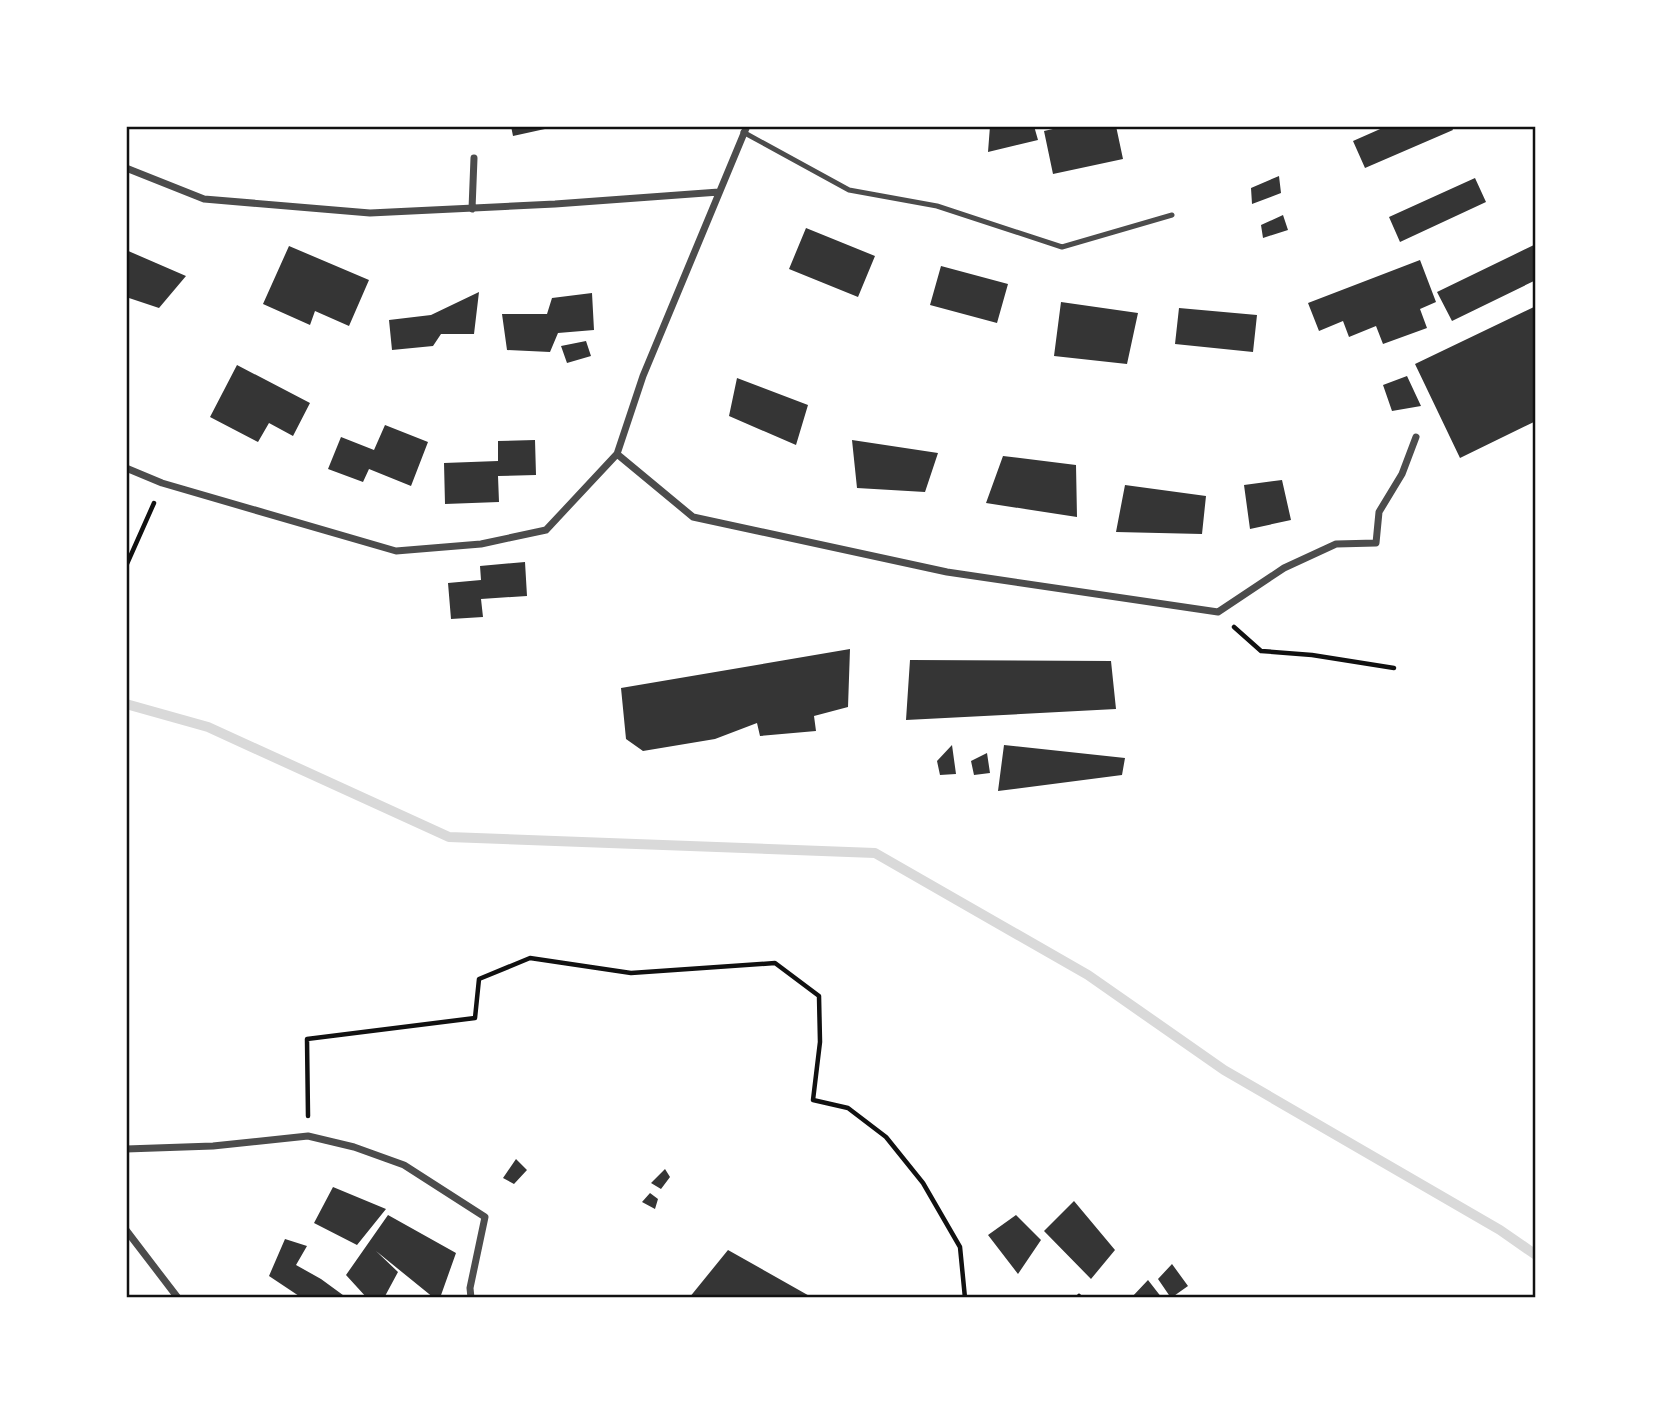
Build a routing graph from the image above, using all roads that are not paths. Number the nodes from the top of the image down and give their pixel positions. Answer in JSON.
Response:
{"nodes":[{"id":1,"x":745,"y":129,"type":"edge"},
{"id":2,"x":474,"y":158,"type":"dead end"},
{"id":3,"x":126,"y":168,"type":"edge"},
{"id":4,"x":719,"y":192,"type":"junction"},
{"id":5,"x":472,"y":209,"type":"junction"},
{"id":6,"x":1172,"y":215,"type":"dead end"},
{"id":7,"x":1416,"y":437,"type":"dead end"},
{"id":8,"x":617,"y":454,"type":"junction"},
{"id":9,"x":126,"y":468,"type":"edge"},
{"id":10,"x":126,"y":1149,"type":"edge"},
{"id":11,"x":126,"y":1230,"type":"edge"},
{"id":12,"x":178,"y":1298,"type":"edge"},
{"id":13,"x":471,"y":1298,"type":"edge"}],
"edges":[{"from":1,"to":4,"type":"street"},
{"from":1,"to":6,"type":"lane"},
{"from":2,"to":5,"type":"street"},
{"from":3,"to":5,"type":"street"},
{"from":4,"to":5,"type":"street"},
{"from":4,"to":8,"type":"street"},
{"from":7,"to":8,"type":"street"},
{"from":8,"to":9,"type":"street"},
{"from":10,"to":13,"type":"street"},
{"from":11,"to":12,"type":"street"}]}
